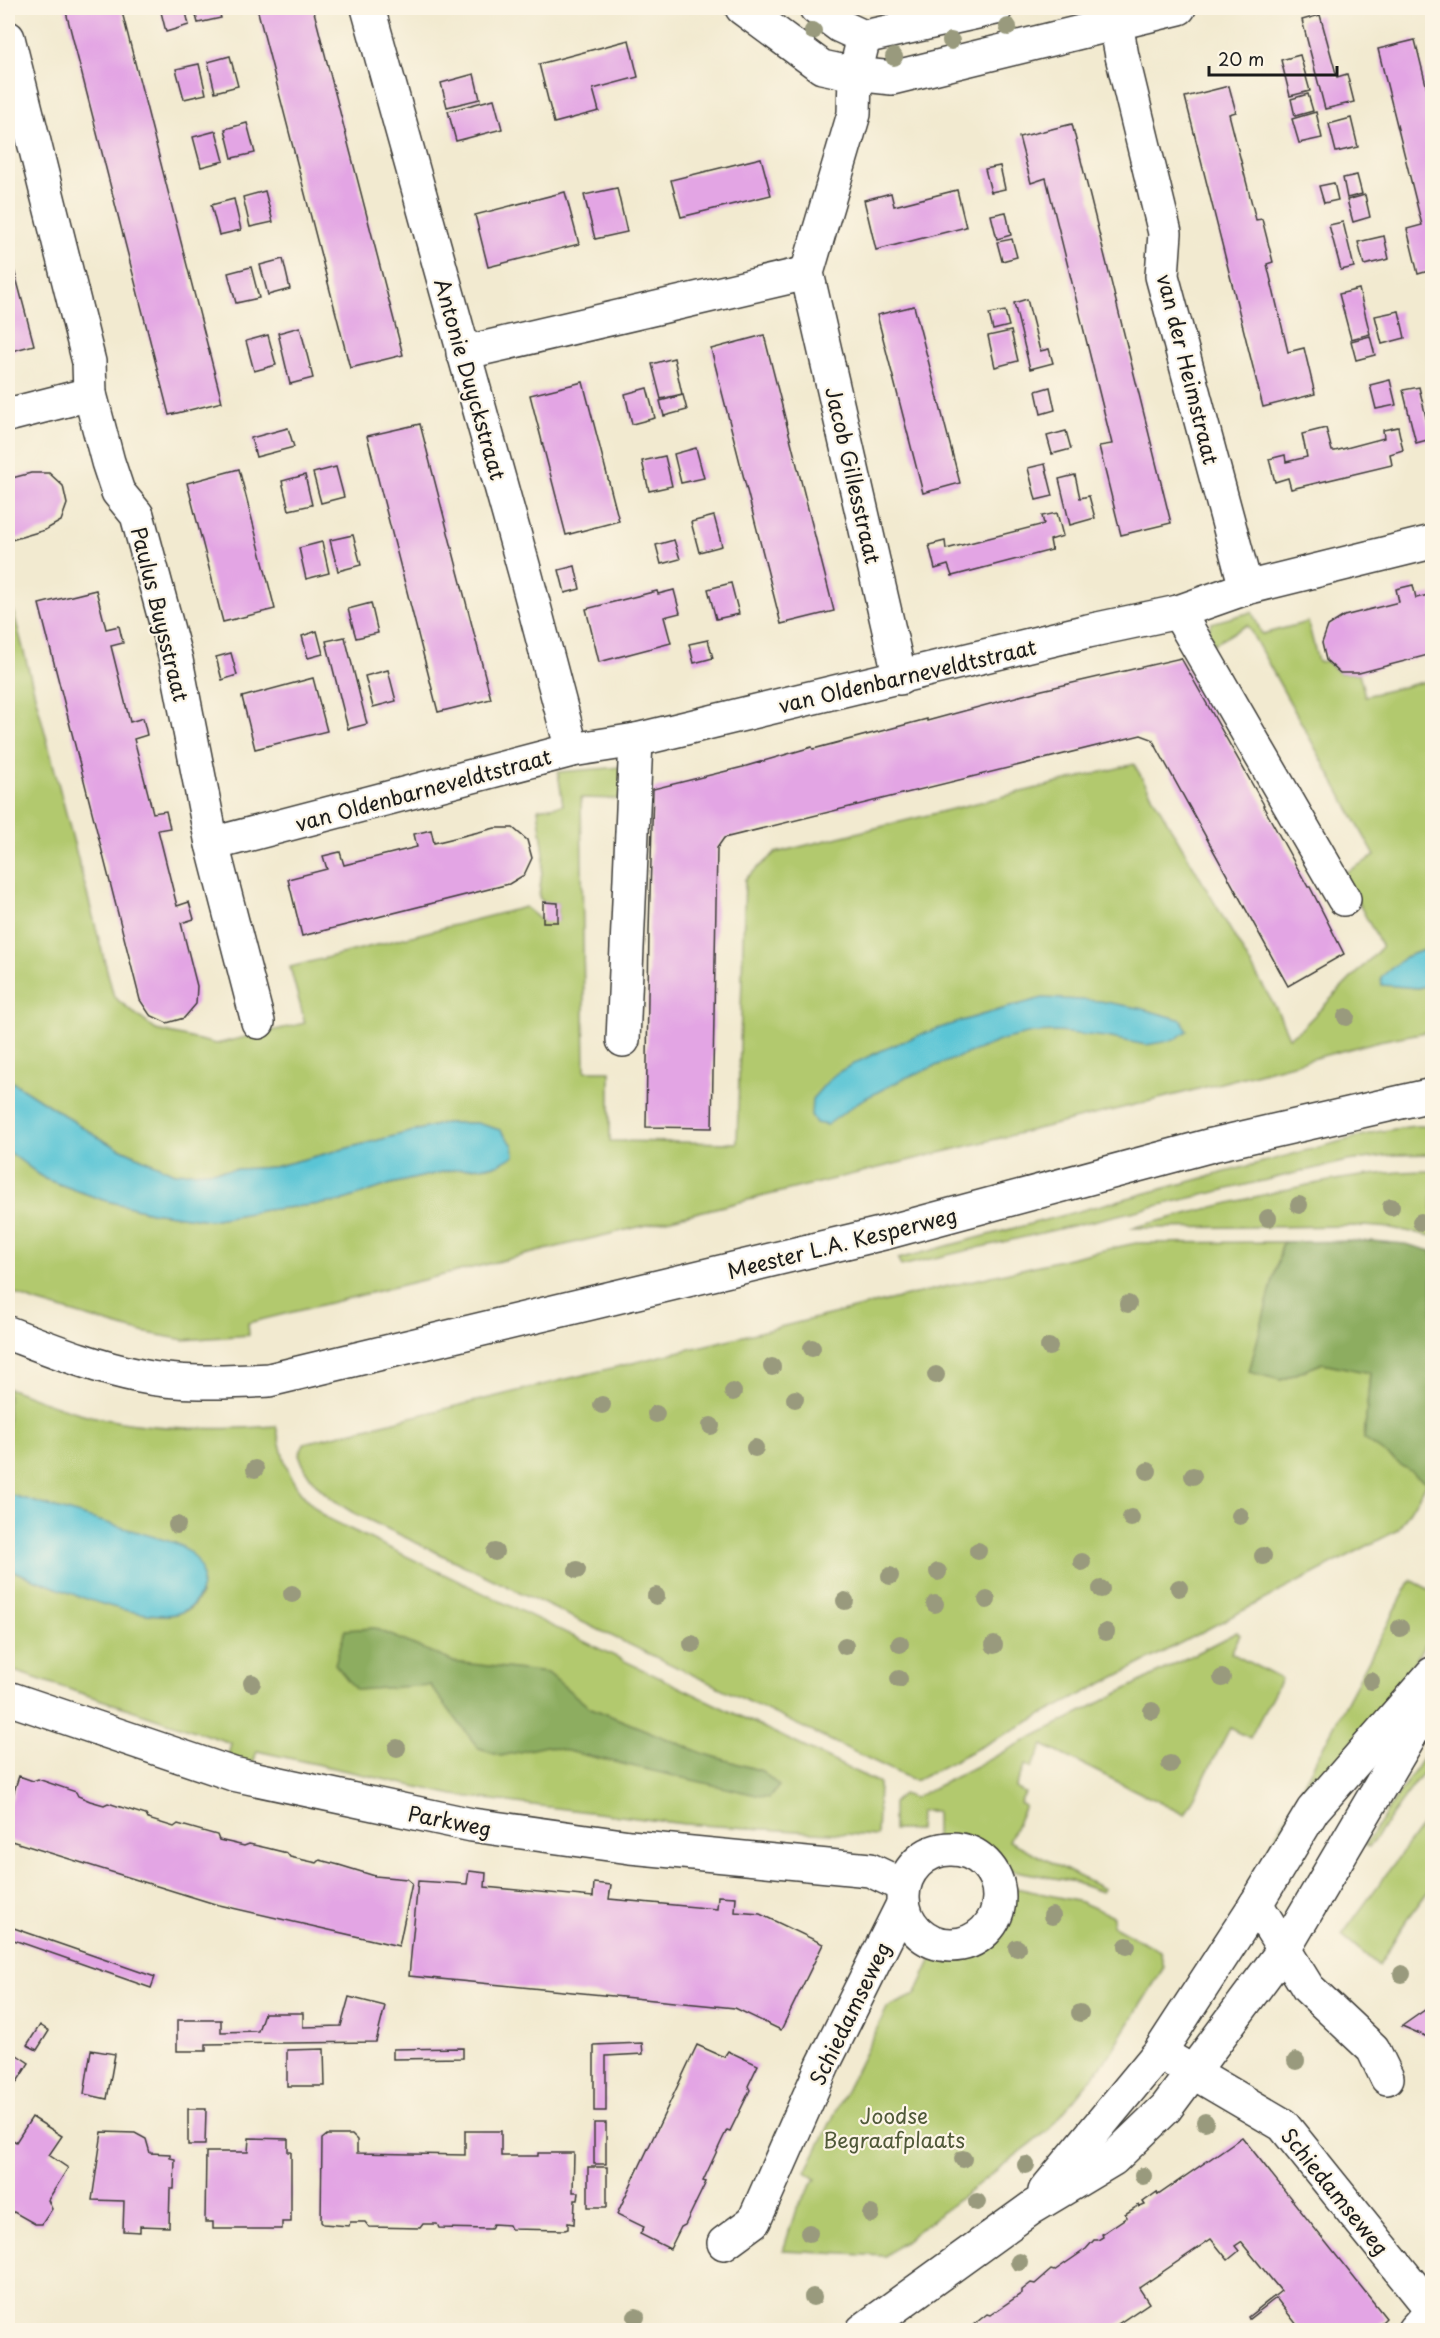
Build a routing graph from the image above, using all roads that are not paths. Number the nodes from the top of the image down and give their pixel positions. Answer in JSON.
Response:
{"nodes":[{"id":1,"x":368,"y":8,"type":"edge"},
{"id":2,"x":741,"y":8,"type":"edge"},
{"id":3,"x":816,"y":8,"type":"edge"},
{"id":4,"x":996,"y":8,"type":"edge"},
{"id":5,"x":1179,"y":8,"type":"edge"},
{"id":6,"x":1114,"y":15,"type":"edge"},
{"id":7,"x":864,"y":37,"type":"junction"},
{"id":8,"x":8,"y":39,"type":"edge"},
{"id":9,"x":855,"y":74,"type":"junction"},
{"id":10,"x":807,"y":273,"type":"junction"},
{"id":11,"x":463,"y":352,"type":"junction"},
{"id":12,"x":90,"y":394,"type":"junction"},
{"id":13,"x":8,"y":415,"type":"edge"},
{"id":14,"x":1432,"y":542,"type":"edge"},
{"id":15,"x":1246,"y":588,"type":"junction"},
{"id":16,"x":1178,"y":612,"type":"junction"},
{"id":17,"x":900,"y":678,"type":"junction"},
{"id":18,"x":636,"y":740,"type":"junction"},
{"id":19,"x":572,"y":750,"type":"junction"},
{"id":20,"x":212,"y":844,"type":"junction"},
{"id":21,"x":1344,"y":899,"type":"dead end"},
{"id":22,"x":258,"y":1022,"type":"dead end"},
{"id":23,"x":623,"y":1040,"type":"dead end"},
{"id":24,"x":1426,"y":1099,"type":"edge"},
{"id":25,"x":8,"y":1333,"type":"edge"},
{"id":26,"x":1432,"y":1674,"type":"edge"},
{"id":27,"x":8,"y":1698,"type":"edge"},
{"id":28,"x":1432,"y":1698,"type":"edge"},
{"id":29,"x":903,"y":1895,"type":"joint"},
{"id":30,"x":1256,"y":1904,"type":"junction"},
{"id":31,"x":1285,"y":1948,"type":"junction"},
{"id":32,"x":1159,"y":2053,"type":"junction"},
{"id":33,"x":1193,"y":2072,"type":"junction"},
{"id":34,"x":1387,"y":2078,"type":"dead end"},
{"id":35,"x":1033,"y":2207,"type":"junction"},
{"id":36,"x":724,"y":2243,"type":"dead end"},
{"id":37,"x":1432,"y":2310,"type":"edge"},
{"id":38,"x":863,"y":2331,"type":"edge"},
{"id":39,"x":1414,"y":2331,"type":"edge"}],
"edges":[{"from":1,"to":11,"type":"street","name":"Antonie Duyckstraat"},
{"from":2,"to":9,"type":"street"},
{"from":3,"to":7,"type":"street"},
{"from":4,"to":7,"type":"street"},
{"from":5,"to":6,"type":"street"},
{"from":6,"to":9,"type":"street"},
{"from":6,"to":15,"type":"street","name":"van der Heimstraat"},
{"from":7,"to":9,"type":"street","name":"Jacob Gillesstraat"},
{"from":8,"to":12,"type":"street","name":"Paulus Buysstraat"},
{"from":9,"to":10,"type":"street","name":"Jacob Gillesstraat"},
{"from":10,"to":11,"type":"street"},
{"from":10,"to":17,"type":"street","name":"Jacob Gillesstraat"},
{"from":11,"to":19,"type":"street","name":"Antonie Duyckstraat"},
{"from":12,"to":13,"type":"street"},
{"from":12,"to":20,"type":"street","name":"Paulus Buysstraat"},
{"from":14,"to":15,"type":"street","name":"van Oldenbarneveldtstraat"},
{"from":15,"to":16,"type":"street","name":"van Oldenbarneveldtstraat"},
{"from":16,"to":17,"type":"street","name":"van Oldenbarneveldtstraat"},
{"from":16,"to":21,"type":"street"},
{"from":17,"to":18,"type":"street","name":"van Oldenbarneveldtstraat"},
{"from":18,"to":19,"type":"street","name":"van Oldenbarneveldtstraat"},
{"from":18,"to":23,"type":"street"},
{"from":19,"to":20,"type":"street","name":"van Oldenbarneveldtstraat"},
{"from":20,"to":22,"type":"street","name":"Paulus Buysstraat"},
{"from":24,"to":25,"type":"street","name":"Meester L.A. Kesperweg"},
{"from":26,"to":30,"type":"street"},
{"from":27,"to":29,"type":"street","name":"Parkweg"},
{"from":28,"to":31,"type":"street"},
{"from":29,"to":36,"type":"street","name":"Schiedamseweg"},
{"from":30,"to":31,"type":"street"},
{"from":30,"to":32,"type":"street"},
{"from":31,"to":33,"type":"street"},
{"from":31,"to":34,"type":"street"},
{"from":32,"to":33,"type":"street","name":"Schiedamseweg"},
{"from":32,"to":35,"type":"street"},
{"from":33,"to":35,"type":"street"},
{"from":33,"to":37,"type":"street","name":"Schiedamseweg"},
{"from":35,"to":38,"type":"street"},
{"from":37,"to":39,"type":"street"}]}
